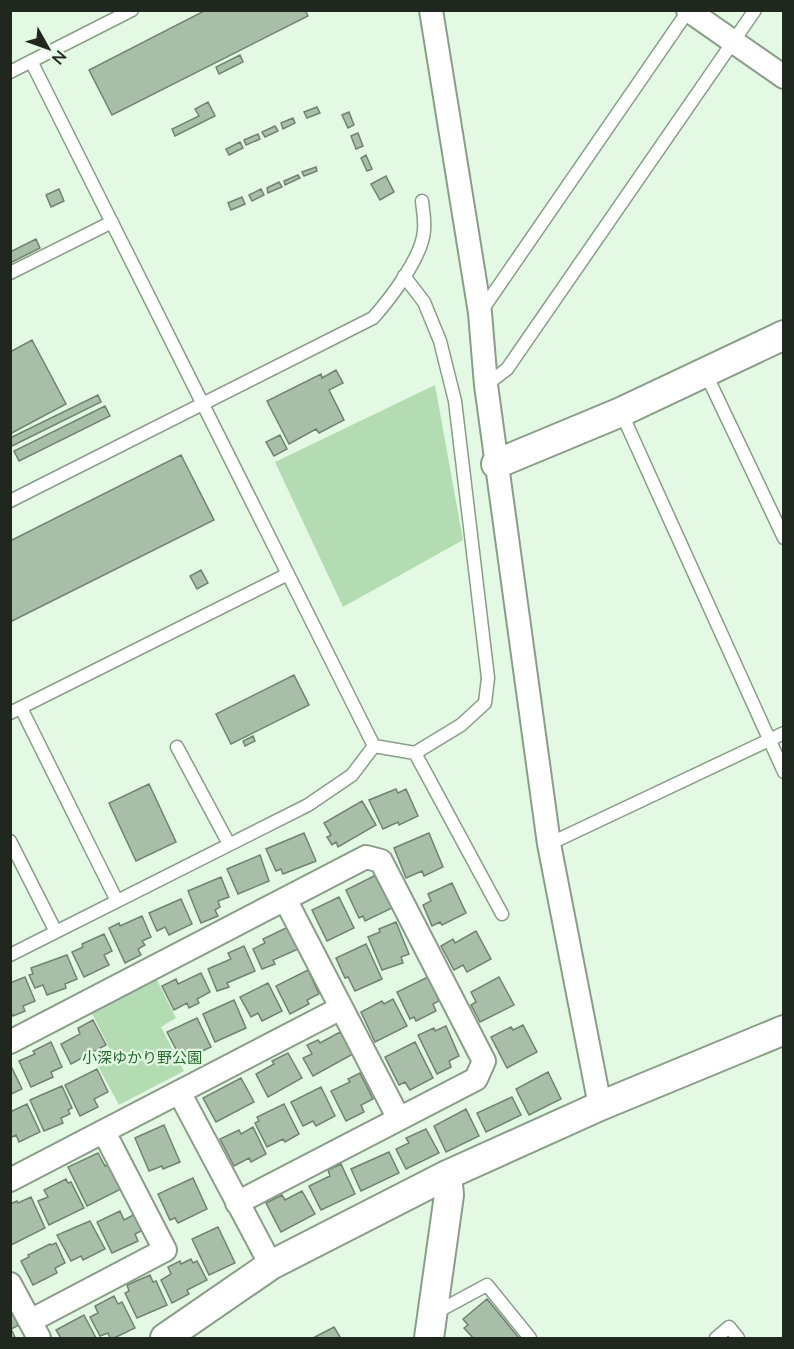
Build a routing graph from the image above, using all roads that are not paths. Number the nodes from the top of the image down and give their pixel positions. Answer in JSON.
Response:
{"nodes":[{"id":1,"x":132,"y":10,"type":"edge"},
{"id":2,"x":430,"y":10,"type":"edge"},
{"id":3,"x":688,"y":10,"type":"edge"},
{"id":4,"x":755,"y":10,"type":"edge"},
{"id":5,"x":733,"y":42,"type":"junction"},
{"id":6,"x":31,"y":61,"type":"junction"},
{"id":7,"x":10,"y":72,"type":"edge"},
{"id":8,"x":783,"y":77,"type":"edge"},
{"id":9,"x":422,"y":201,"type":"dead end"},
{"id":10,"x":112,"y":222,"type":"junction"},
{"id":11,"x":10,"y":273,"type":"edge"},
{"id":12,"x":404,"y":276,"type":"junction"},
{"id":13,"x":480,"y":314,"type":"junction"},
{"id":14,"x":783,"y":335,"type":"edge"},
{"id":15,"x":705,"y":372,"type":"junction"},
{"id":16,"x":486,"y":385,"type":"junction"},
{"id":17,"x":202,"y":404,"type":"junction"},
{"id":18,"x":621,"y":412,"type":"junction"},
{"id":19,"x":496,"y":464,"type":"junction"},
{"id":20,"x":10,"y":501,"type":"edge"},
{"id":21,"x":783,"y":538,"type":"edge"},
{"id":22,"x":288,"y":574,"type":"junction"},
{"id":23,"x":16,"y":711,"type":"edge"},
{"id":24,"x":783,"y":733,"type":"edge"},
{"id":25,"x":769,"y":740,"type":"junction"},
{"id":26,"x":374,"y":746,"type":"junction"},
{"id":27,"x":177,"y":747,"type":"dead end"},
{"id":28,"x":415,"y":753,"type":"junction"},
{"id":29,"x":783,"y":772,"type":"edge"},
{"id":30,"x":10,"y":841,"type":"edge"},
{"id":31,"x":229,"y":844,"type":"junction"},
{"id":32,"x":549,"y":844,"type":"junction"},
{"id":33,"x":285,"y":899,"type":"junction"},
{"id":34,"x":117,"y":901,"type":"junction"},
{"id":35,"x":502,"y":914,"type":"dead end"},
{"id":36,"x":56,"y":932,"type":"junction"},
{"id":37,"x":10,"y":955,"type":"edge"},
{"id":38,"x":341,"y":1008,"type":"junction"},
{"id":39,"x":783,"y":1030,"type":"edge"},
{"id":40,"x":10,"y":1042,"type":"edge"},
{"id":41,"x":179,"y":1092,"type":"junction"},
{"id":42,"x":600,"y":1106,"type":"junction"},
{"id":43,"x":399,"y":1119,"type":"junction"},
{"id":44,"x":104,"y":1132,"type":"junction"},
{"id":45,"x":447,"y":1175,"type":"junction"},
{"id":46,"x":10,"y":1180,"type":"edge"},
{"id":47,"x":237,"y":1203,"type":"junction"},
{"id":48,"x":271,"y":1265,"type":"junction"},
{"id":49,"x":10,"y":1284,"type":"edge"},
{"id":50,"x":432,"y":1326,"type":"edge"},
{"id":51,"x":34,"y":1330,"type":"edge"},
{"id":52,"x":165,"y":1338,"type":"edge"},
{"id":53,"x":530,"y":1338,"type":"edge"},
{"id":54,"x":716,"y":1338,"type":"edge"},
{"id":55,"x":738,"y":1338,"type":"edge"}],
"edges":[{"from":1,"to":6,"type":"lane"},
{"from":2,"to":13,"type":"street"},
{"from":3,"to":5,"type":"street"},
{"from":3,"to":13,"type":"lane"},
{"from":4,"to":5,"type":"lane"},
{"from":5,"to":8,"type":"street"},
{"from":5,"to":16,"type":"lane"},
{"from":6,"to":7,"type":"lane"},
{"from":6,"to":10,"type":"lane"},
{"from":9,"to":12,"type":"lane"},
{"from":10,"to":11,"type":"lane"},
{"from":10,"to":17,"type":"lane"},
{"from":12,"to":17,"type":"lane"},
{"from":12,"to":28,"type":"lane"},
{"from":13,"to":16,"type":"street"},
{"from":14,"to":15,"type":"street"},
{"from":15,"to":18,"type":"street"},
{"from":15,"to":21,"type":"lane"},
{"from":16,"to":19,"type":"street"},
{"from":17,"to":20,"type":"lane"},
{"from":17,"to":22,"type":"lane"},
{"from":18,"to":19,"type":"street"},
{"from":18,"to":25,"type":"lane"},
{"from":19,"to":32,"type":"street"},
{"from":22,"to":23,"type":"lane"},
{"from":22,"to":26,"type":"lane"},
{"from":23,"to":34,"type":"lane"},
{"from":24,"to":25,"type":"lane"},
{"from":25,"to":29,"type":"lane"},
{"from":25,"to":32,"type":"lane"},
{"from":26,"to":28,"type":"lane"},
{"from":26,"to":31,"type":"lane"},
{"from":27,"to":31,"type":"lane"},
{"from":28,"to":35,"type":"lane"},
{"from":30,"to":36,"type":"lane"},
{"from":31,"to":34,"type":"lane"},
{"from":32,"to":42,"type":"street"},
{"from":33,"to":38,"type":"street"},
{"from":33,"to":40,"type":"street"},
{"from":33,"to":43,"type":"street"},
{"from":34,"to":36,"type":"lane"},
{"from":36,"to":37,"type":"lane"},
{"from":38,"to":41,"type":"street"},
{"from":38,"to":43,"type":"street"},
{"from":39,"to":42,"type":"street"},
{"from":41,"to":44,"type":"street"},
{"from":41,"to":47,"type":"street"},
{"from":42,"to":45,"type":"street"},
{"from":43,"to":47,"type":"street"},
{"from":44,"to":46,"type":"street"},
{"from":44,"to":51,"type":"street"},
{"from":45,"to":48,"type":"street"},
{"from":45,"to":50,"type":"street"},
{"from":47,"to":48,"type":"street"},
{"from":48,"to":52,"type":"street"},
{"from":49,"to":51,"type":"street"},
{"from":50,"to":53,"type":"lane"},
{"from":54,"to":55,"type":"lane"}]}
